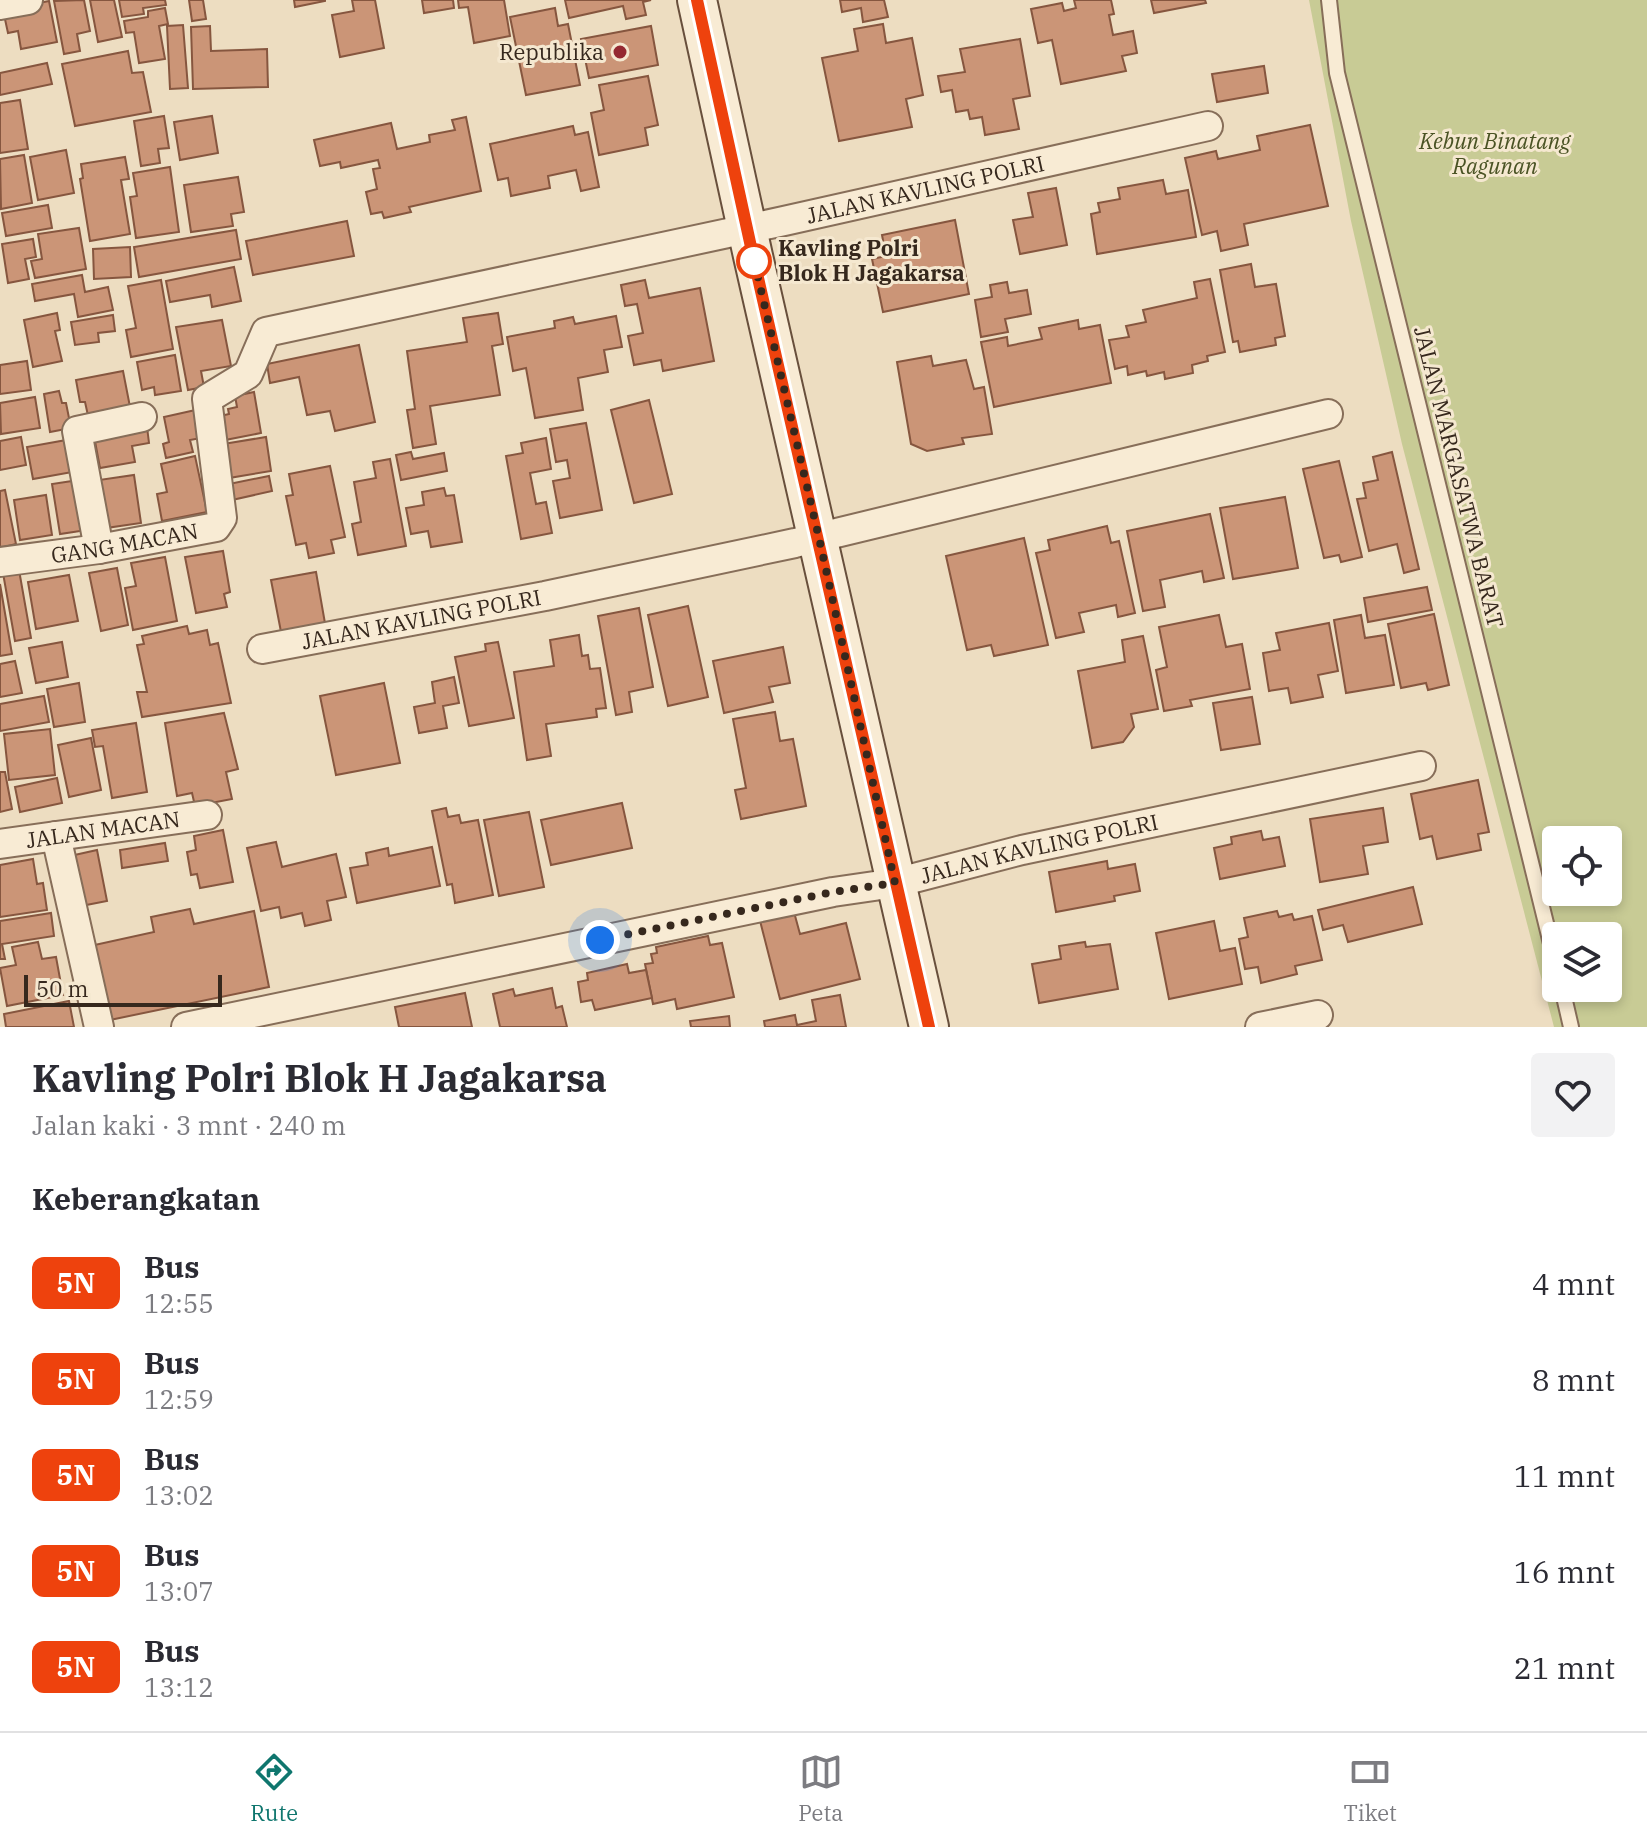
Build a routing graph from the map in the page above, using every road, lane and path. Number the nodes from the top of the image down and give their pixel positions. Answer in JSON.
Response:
{"nodes":[{"id":1,"x":28,"y":0,"type":"edge"},
{"id":2,"x":697,"y":0,"type":"edge"},
{"id":3,"x":1329,"y":0,"type":"edge"},
{"id":4,"x":0,"y":5,"type":"edge"},
{"id":5,"x":1208,"y":126,"type":"dead end"},
{"id":6,"x":746,"y":228,"type":"junction"},
{"id":7,"x":266,"y":332,"type":"joint"},
{"id":8,"x":1328,"y":414,"type":"dead end"},
{"id":9,"x":142,"y":417,"type":"dead end"},
{"id":10,"x":819,"y":538,"type":"junction"},
{"id":11,"x":99,"y":549,"type":"junction"},
{"id":12,"x":0,"y":562,"type":"edge"},
{"id":13,"x":262,"y":649,"type":"dead end"},
{"id":14,"x":1421,"y":766,"type":"dead end"},
{"id":15,"x":207,"y":815,"type":"dead end"},
{"id":16,"x":56,"y":836,"type":"junction"},
{"id":17,"x":0,"y":844,"type":"edge"},
{"id":18,"x":895,"y":883,"type":"junction"},
{"id":19,"x":1546,"y":922,"type":"edge"},
{"id":20,"x":1565,"y":1002,"type":"edge"},
{"id":21,"x":1318,"y":1015,"type":"dead end"},
{"id":22,"x":99,"y":1027,"type":"edge"},
{"id":23,"x":186,"y":1027,"type":"edge"},
{"id":24,"x":929,"y":1027,"type":"edge"},
{"id":25,"x":1260,"y":1027,"type":"edge"},
{"id":26,"x":1565,"y":1027,"type":"edge"},
{"id":27,"x":1571,"y":1027,"type":"edge"}],
"edges":[{"from":1,"to":4,"type":"street"},
{"from":2,"to":6,"type":"main road"},
{"from":3,"to":19,"type":"lane","name":"JALAN MARGASATWA BARAT"},
{"from":5,"to":6,"type":"street","name":"JALAN KAVLING POLRI"},
{"from":6,"to":7,"type":"street","name":"JALAN KAVLING POLRI"},
{"from":6,"to":10,"type":"main road"},
{"from":7,"to":11,"type":"street","name":"GANG MACAN"},
{"from":8,"to":10,"type":"street","name":"JALAN KAVLING POLRI"},
{"from":9,"to":11,"type":"street"},
{"from":10,"to":13,"type":"street","name":"JALAN KAVLING POLRI"},
{"from":10,"to":18,"type":"main road"},
{"from":11,"to":12,"type":"street","name":"GANG MACAN"},
{"from":14,"to":18,"type":"street","name":"JALAN KAVLING POLRI"},
{"from":15,"to":16,"type":"street","name":"JALAN MACAN"},
{"from":16,"to":17,"type":"street","name":"JALAN MACAN"},
{"from":16,"to":22,"type":"street"},
{"from":18,"to":23,"type":"street","name":"JALAN KAVLING POLRI"},
{"from":18,"to":24,"type":"main road"},
{"from":20,"to":27,"type":"lane"},
{"from":21,"to":25,"type":"street"},
{"from":26,"to":27,"type":"lane"}]}
